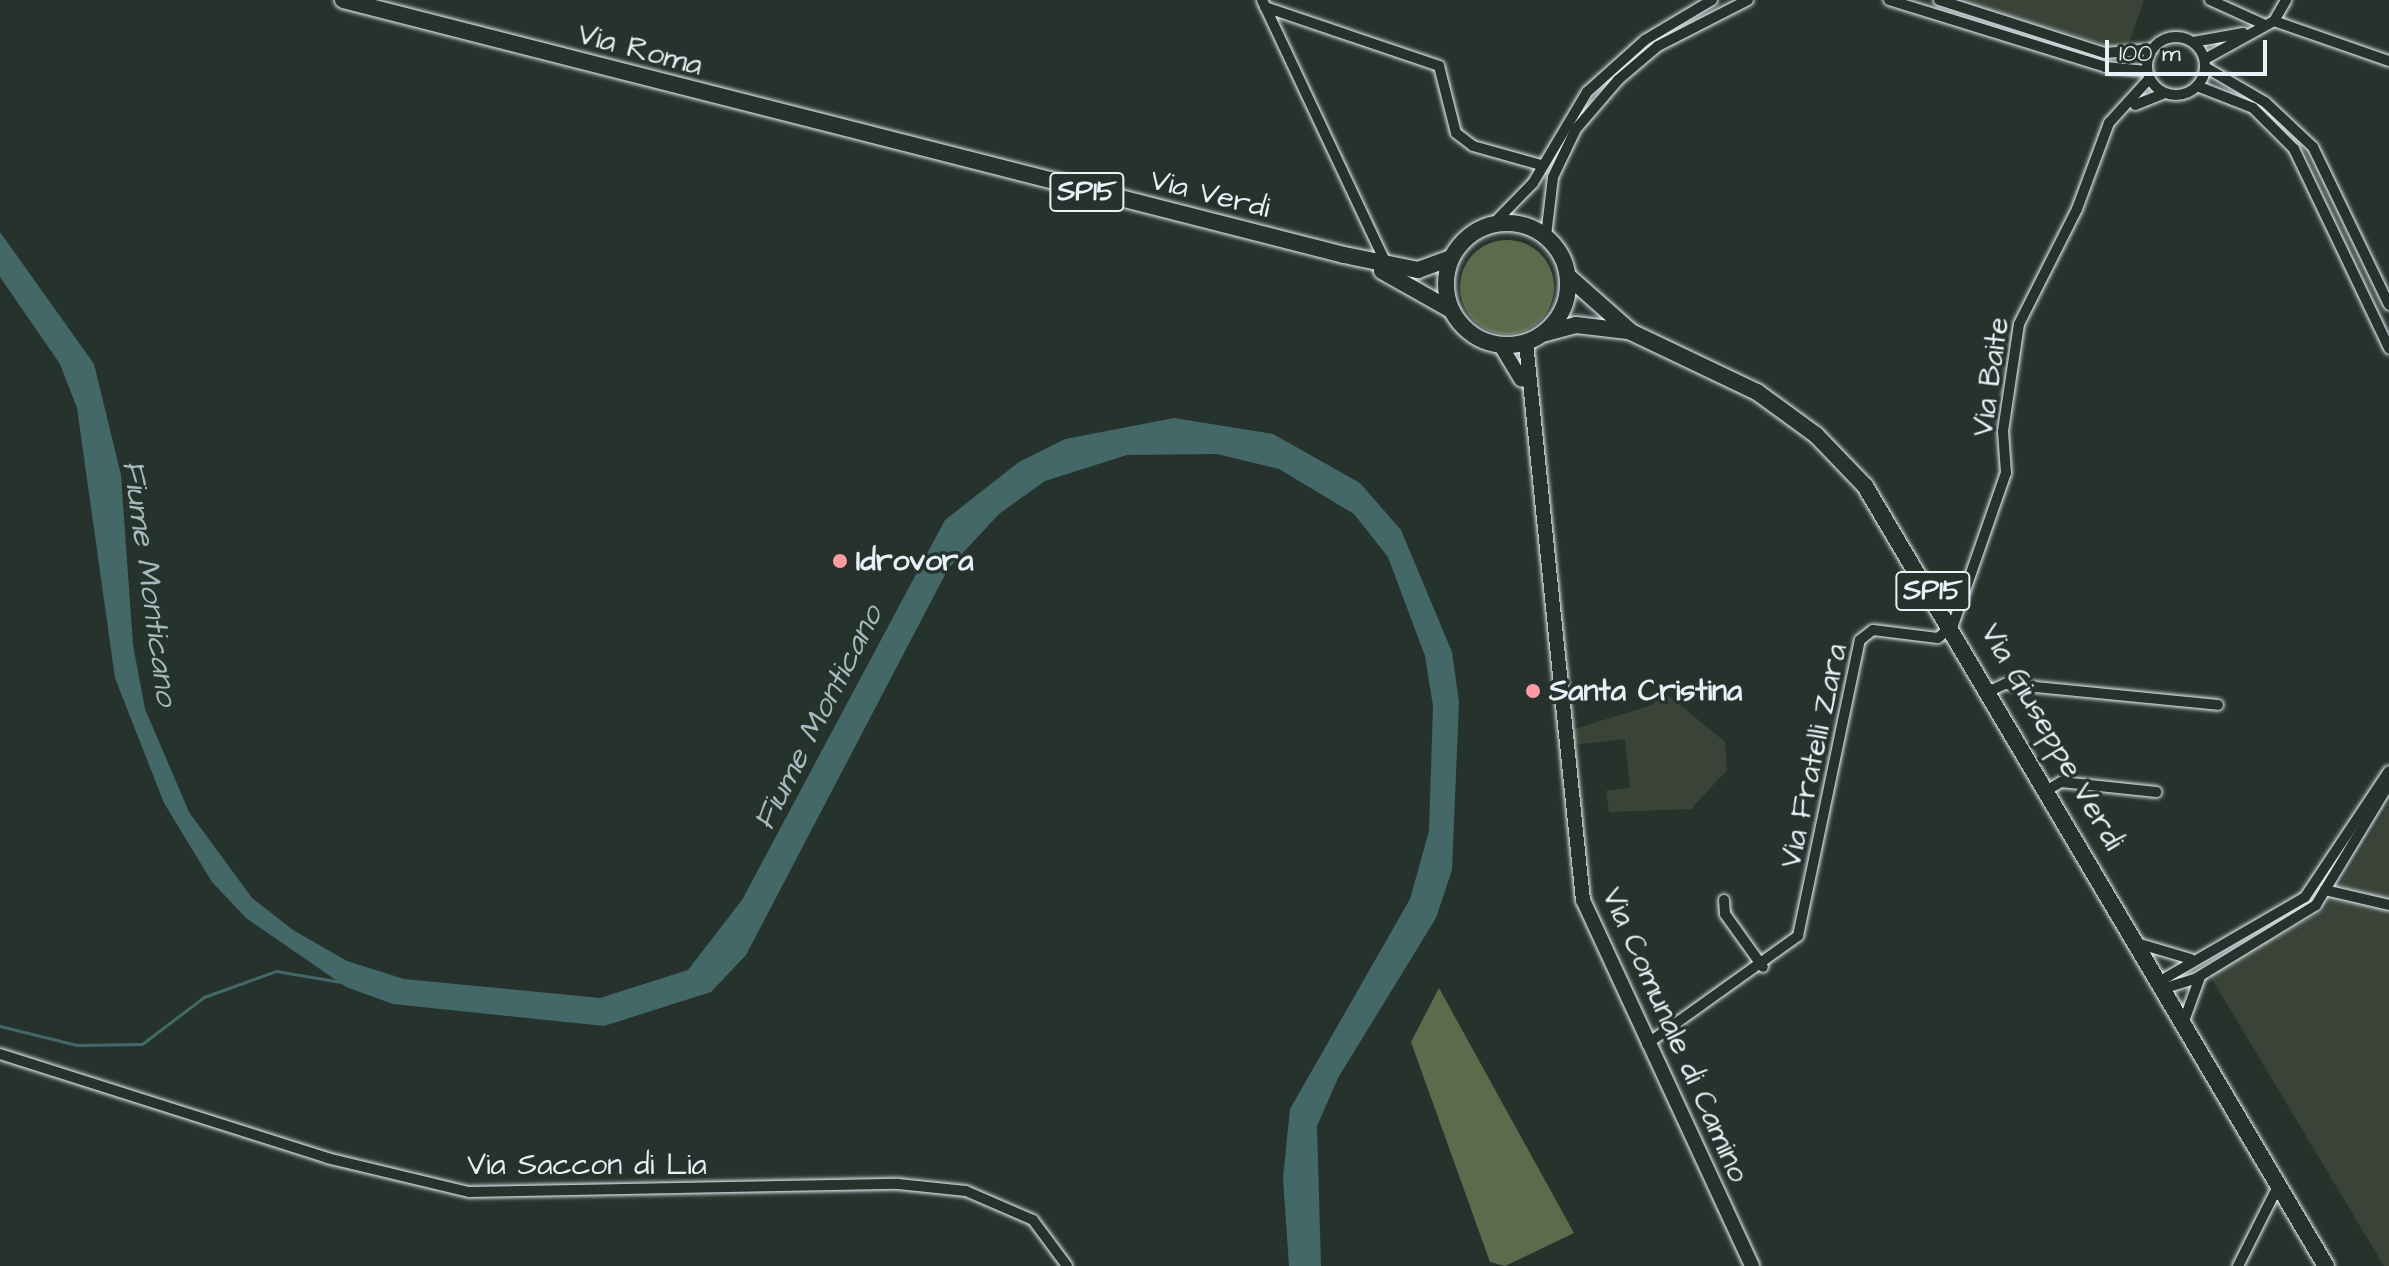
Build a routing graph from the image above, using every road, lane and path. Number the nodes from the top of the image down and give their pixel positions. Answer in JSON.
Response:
{"nodes":[{"id":1,"x":343,"y":0,"type":"edge"},
{"id":2,"x":1712,"y":0,"type":"edge"},
{"id":3,"x":1748,"y":0,"type":"edge"},
{"id":4,"x":1889,"y":0,"type":"edge"},
{"id":5,"x":1939,"y":0,"type":"edge"},
{"id":6,"x":2210,"y":0,"type":"edge"},
{"id":7,"x":2286,"y":0,"type":"edge"},
{"id":8,"x":1263,"y":3,"type":"edge"},
{"id":9,"x":2269,"y":23,"type":"junction"},
{"id":10,"x":2249,"y":32,"type":"junction"},
{"id":11,"x":2193,"y":42,"type":"junction"},
{"id":12,"x":2152,"y":49,"type":"junction"},
{"id":13,"x":2389,"y":61,"type":"edge"},
{"id":14,"x":2205,"y":63,"type":"junction"},
{"id":15,"x":2148,"y":75,"type":"junction"},
{"id":16,"x":2197,"y":86,"type":"junction"},
{"id":17,"x":2165,"y":93,"type":"junction"},
{"id":18,"x":2129,"y":106,"type":"junction"},
{"id":19,"x":830,"y":129,"type":"joint"},
{"id":20,"x":1541,"y":165,"type":"junction"},
{"id":21,"x":1492,"y":225,"type":"junction"},
{"id":22,"x":1546,"y":236,"type":"junction"},
{"id":23,"x":1344,"y":255,"type":"junction"},
{"id":24,"x":1451,"y":258,"type":"junction"},
{"id":25,"x":1386,"y":264,"type":"junction"},
{"id":26,"x":1569,"y":277,"type":"junction"},
{"id":27,"x":2389,"y":305,"type":"edge"},
{"id":28,"x":1451,"y":310,"type":"junction"},
{"id":29,"x":1631,"y":332,"type":"junction"},
{"id":30,"x":1546,"y":333,"type":"junction"},
{"id":31,"x":1526,"y":343,"type":"junction"},
{"id":32,"x":1501,"y":346,"type":"junction"},
{"id":33,"x":2389,"y":348,"type":"edge"},
{"id":34,"x":1526,"y":391,"type":"junction"},
{"id":35,"x":1953,"y":625,"type":"junction"},
{"id":36,"x":1992,"y":690,"type":"junction"},
{"id":37,"x":2218,"y":705,"type":"dead end"},
{"id":38,"x":2389,"y":771,"type":"edge"},
{"id":39,"x":2389,"y":784,"type":"edge"},
{"id":40,"x":2049,"y":789,"type":"junction"},
{"id":41,"x":2156,"y":792,"type":"dead end"},
{"id":42,"x":2314,"y":887,"type":"junction"},
{"id":43,"x":2328,"y":891,"type":"junction"},
{"id":44,"x":1724,"y":900,"type":"dead end"},
{"id":45,"x":2389,"y":905,"type":"edge"},
{"id":46,"x":2140,"y":944,"type":"junction"},
{"id":47,"x":2191,"y":959,"type":"junction"},
{"id":48,"x":1763,"y":967,"type":"junction"},
{"id":49,"x":2201,"y":975,"type":"junction"},
{"id":50,"x":2163,"y":984,"type":"junction"},
{"id":51,"x":2184,"y":1021,"type":"junction"},
{"id":52,"x":1647,"y":1044,"type":"junction"},
{"id":53,"x":0,"y":1054,"type":"edge"},
{"id":54,"x":2278,"y":1186,"type":"junction"},
{"id":55,"x":1067,"y":1266,"type":"edge"},
{"id":56,"x":1752,"y":1266,"type":"edge"},
{"id":57,"x":2238,"y":1266,"type":"edge"},
{"id":58,"x":2326,"y":1266,"type":"edge"}],
"edges":[{"from":1,"to":19,"type":"main road","name":"Via Roma","number":"SP15"},
{"from":2,"to":20,"type":"street"},
{"from":3,"to":22,"type":"street"},
{"from":4,"to":15,"type":"street"},
{"from":5,"to":12,"type":"street"},
{"from":6,"to":9,"type":"street"},
{"from":7,"to":9,"type":"street"},
{"from":8,"to":20,"type":"street"},
{"from":8,"to":25,"type":"street"},
{"from":9,"to":10,"type":"street"},
{"from":9,"to":13,"type":"street"},
{"from":10,"to":11,"type":"street"},
{"from":10,"to":14,"type":"street"},
{"from":11,"to":12,"type":"street"},
{"from":11,"to":14,"type":"street"},
{"from":12,"to":15,"type":"street"},
{"from":14,"to":16,"type":"street"},
{"from":14,"to":27,"type":"street"},
{"from":15,"to":17,"type":"street"},
{"from":15,"to":18,"type":"street","name":"Via Baite"},
{"from":16,"to":17,"type":"street"},
{"from":16,"to":33,"type":"street"},
{"from":17,"to":18,"type":"street"},
{"from":18,"to":35,"type":"street","name":"Via Baite"},
{"from":19,"to":23,"type":"main road","name":"Via Verdi","number":"SP15"},
{"from":20,"to":21,"type":"street"},
{"from":21,"to":22,"type":"main road"},
{"from":21,"to":24,"type":"main road","number":"SP15"},
{"from":22,"to":26,"type":"main road","number":"SP15"},
{"from":23,"to":25,"type":"main road","number":"SP15"},
{"from":23,"to":28,"type":"main road","number":"SP15"},
{"from":24,"to":25,"type":"main road","number":"SP15"},
{"from":24,"to":28,"type":"main road"},
{"from":26,"to":29,"type":"main road","number":"SP15"},
{"from":26,"to":30,"type":"main road"},
{"from":28,"to":32,"type":"main road","number":"SP15"},
{"from":29,"to":30,"type":"main road","number":"SP15"},
{"from":29,"to":35,"type":"main road","name":"Via Giuseppe Verdi","number":"SP15"},
{"from":30,"to":31,"type":"main road","number":"SP15"},
{"from":31,"to":32,"type":"main road","number":"SP15"},
{"from":31,"to":34,"type":"street","name":"Via Comunale di Camino"},
{"from":32,"to":34,"type":"street","name":"Via Comunale di Camino"},
{"from":34,"to":52,"type":"street","name":"Via Comunale di Camino"},
{"from":35,"to":36,"type":"main road","name":"Via Giuseppe Verdi","number":"SP15"},
{"from":35,"to":48,"type":"street","name":"Via Fratelli Zara"},
{"from":36,"to":37,"type":"street"},
{"from":36,"to":40,"type":"main road","name":"Via Giuseppe Verdi","number":"SP15"},
{"from":38,"to":42,"type":"street"},
{"from":39,"to":43,"type":"street"},
{"from":40,"to":41,"type":"street"},
{"from":40,"to":46,"type":"main road","name":"Via Giuseppe Verdi","number":"SP15"},
{"from":42,"to":43,"type":"street"},
{"from":42,"to":47,"type":"street"},
{"from":43,"to":45,"type":"street"},
{"from":43,"to":49,"type":"street"},
{"from":44,"to":48,"type":"street"},
{"from":46,"to":47,"type":"street"},
{"from":46,"to":50,"type":"main road","name":"Via Giuseppe Verdi","number":"SP15"},
{"from":47,"to":50,"type":"street"},
{"from":48,"to":52,"type":"street","name":"Via Fratelli Zara"},
{"from":49,"to":50,"type":"street"},
{"from":49,"to":51,"type":"street"},
{"from":50,"to":51,"type":"main road","name":"Via Giuseppe Verdi","number":"SP15"},
{"from":51,"to":54,"type":"main road","name":"Via Giuseppe Verdi","number":"SP15"},
{"from":52,"to":56,"type":"street","name":"Via Comunale di Camino"},
{"from":53,"to":55,"type":"street","name":"Via Saccon di Lia"},
{"from":54,"to":57,"type":"street"},
{"from":54,"to":58,"type":"main road","name":"Via Giuseppe Verdi","number":"SP15"}]}
